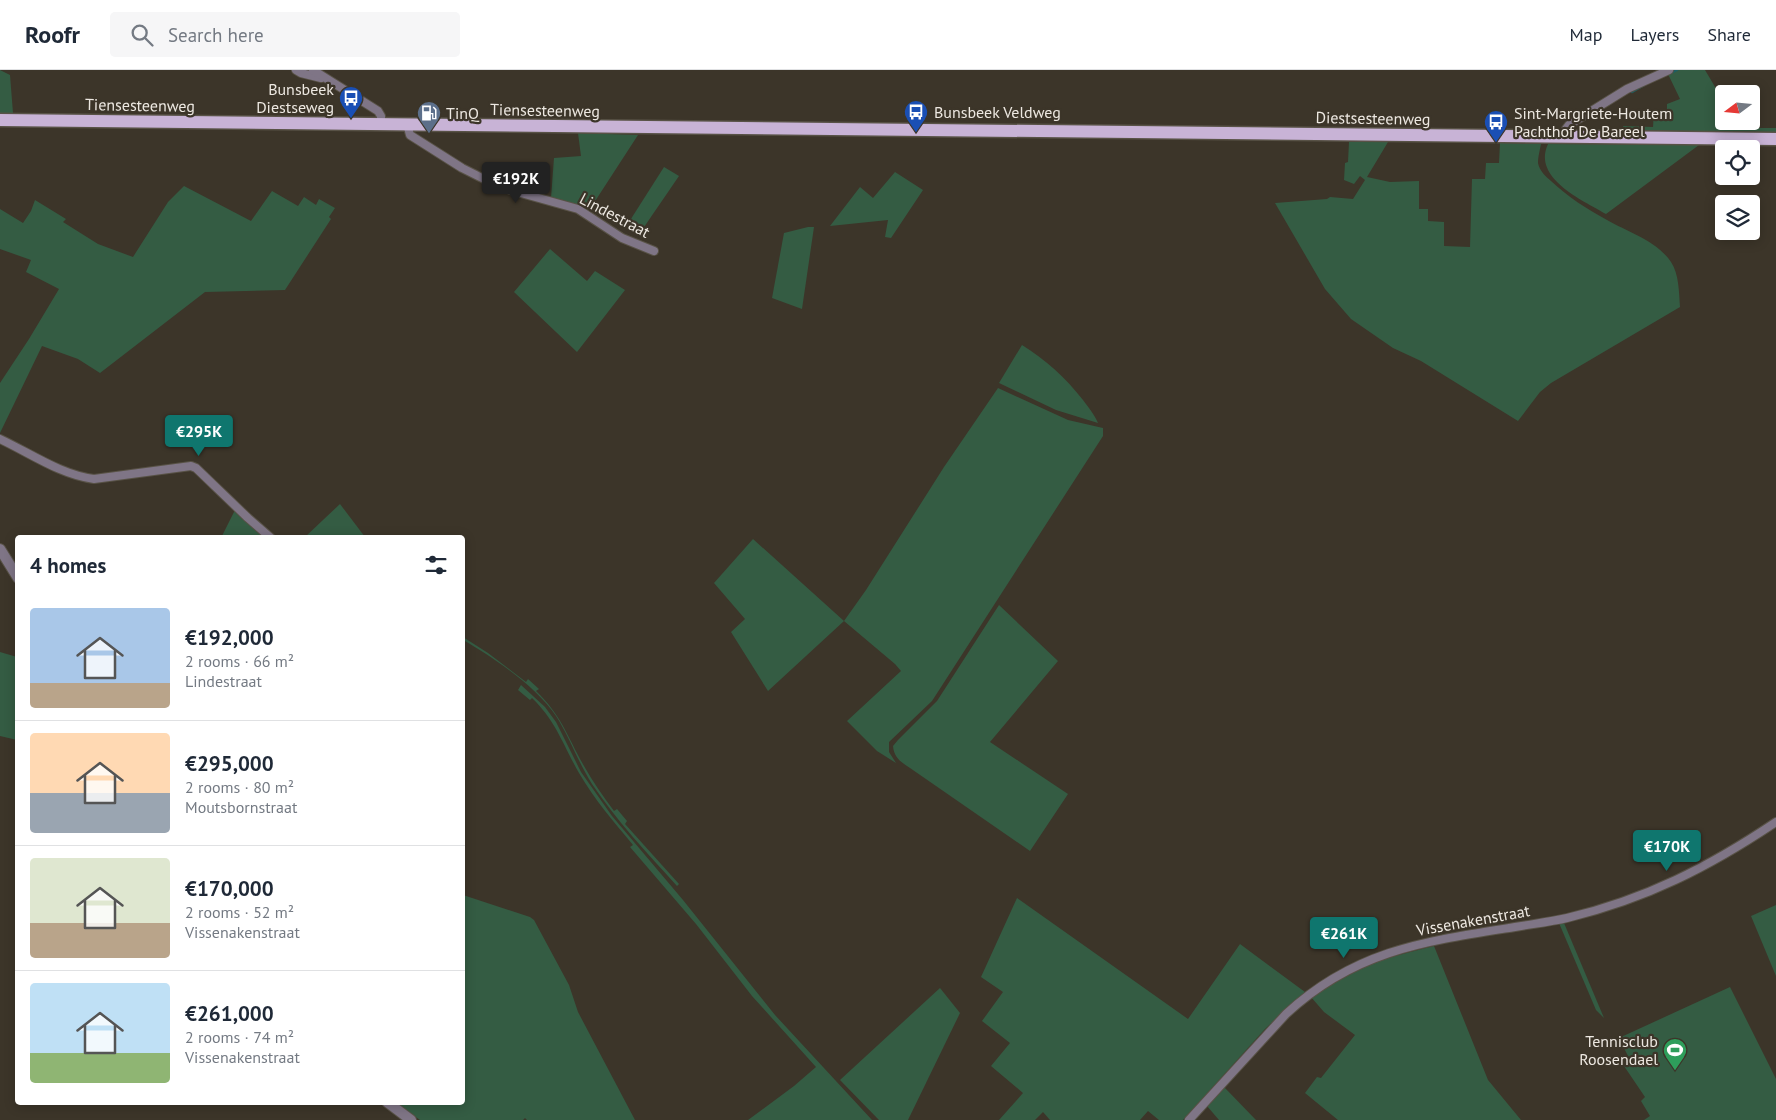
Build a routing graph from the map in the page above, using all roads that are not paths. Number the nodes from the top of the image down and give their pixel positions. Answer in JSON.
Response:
{"nodes":[{"id":1,"x":296,"y":70,"type":"edge"},
{"id":2,"x":313,"y":70,"type":"edge"},
{"id":3,"x":1669,"y":70,"type":"edge"},
{"id":4,"x":325,"y":78,"type":"junction"},
{"id":5,"x":0,"y":120,"type":"edge"},
{"id":6,"x":381,"y":124,"type":"junction"},
{"id":7,"x":407,"y":124,"type":"junction"},
{"id":8,"x":970,"y":131,"type":"joint"},
{"id":9,"x":1565,"y":136,"type":"junction"},
{"id":10,"x":1776,"y":138,"type":"edge"},
{"id":11,"x":654,"y":251,"type":"dead end"},
{"id":12,"x":0,"y":439,"type":"edge"},
{"id":13,"x":268,"y":535,"type":"edge"},
{"id":14,"x":0,"y":549,"type":"edge"},
{"id":15,"x":15,"y":573,"type":"edge"},
{"id":16,"x":1776,"y":822,"type":"edge"},
{"id":17,"x":392,"y":1105,"type":"edge"},
{"id":18,"x":411,"y":1120,"type":"edge"},
{"id":19,"x":1189,"y":1120,"type":"edge"}],
"edges":[{"from":1,"to":4,"type":"street"},
{"from":2,"to":4,"type":"street"},
{"from":3,"to":9,"type":"street"},
{"from":4,"to":6,"type":"street"},
{"from":5,"to":6,"type":"main road","name":"Tiensesteenweg"},
{"from":6,"to":7,"type":"main road","name":"Tiensesteenweg"},
{"from":7,"to":8,"type":"main road","name":"Tiensesteenweg"},
{"from":7,"to":11,"type":"street","name":"Lindestraat"},
{"from":8,"to":9,"type":"main road","name":"Diestsesteenweg"},
{"from":9,"to":10,"type":"main road","name":"Diestsesteenweg"},
{"from":12,"to":13,"type":"street"},
{"from":14,"to":15,"type":"street"},
{"from":16,"to":19,"type":"street","name":"Vissenakenstraat"},
{"from":17,"to":18,"type":"street"}]}
